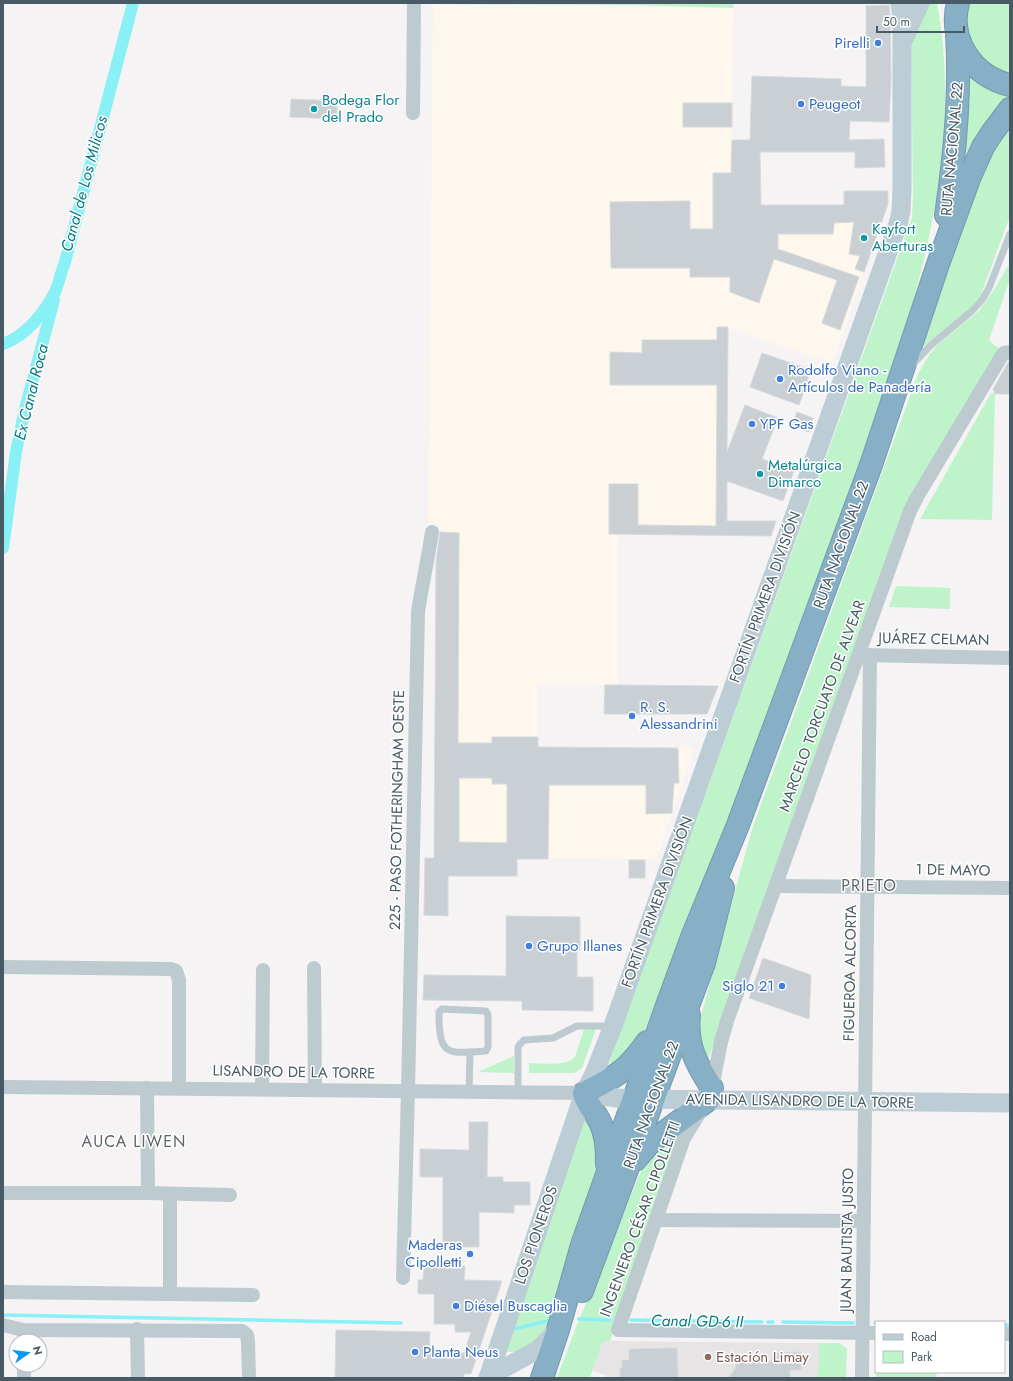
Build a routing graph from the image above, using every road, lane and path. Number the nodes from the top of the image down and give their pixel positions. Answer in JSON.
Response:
{"nodes":[{"id":1,"x":414,"y":3,"type":"edge"},
{"id":2,"x":900,"y":3,"type":"edge"},
{"id":3,"x":920,"y":3,"type":"edge"},
{"id":4,"x":955,"y":15,"type":"edge"},
{"id":5,"x":902,"y":44,"type":"junction"},
{"id":6,"x":1010,"y":85,"type":"edge"},
{"id":7,"x":1010,"y":109,"type":"edge"},
{"id":8,"x":413,"y":113,"type":"dead end"},
{"id":9,"x":1010,"y":234,"type":"edge"},
{"id":10,"x":1008,"y":243,"type":"edge"},
{"id":11,"x":938,"y":264,"type":"junction"},
{"id":12,"x":1007,"y":353,"type":"edge"},
{"id":13,"x":899,"y":384,"type":"junction"},
{"id":14,"x":432,"y":532,"type":"dead end"},
{"id":15,"x":864,"y":655,"type":"junction"},
{"id":16,"x":1010,"y":658,"type":"edge"},
{"id":17,"x":844,"y":695,"type":"junction"},
{"id":18,"x":870,"y":702,"type":"junction"},
{"id":19,"x":738,"y":825,"type":"junction"},
{"id":20,"x":776,"y":886,"type":"junction"},
{"id":21,"x":868,"y":886,"type":"junction"},
{"id":22,"x":1010,"y":888,"type":"edge"},
{"id":23,"x":3,"y":967,"type":"edge"},
{"id":24,"x":314,"y":968,"type":"dead end"},
{"id":25,"x":263,"y":970,"type":"dead end"},
{"id":26,"x":690,"y":1000,"type":"junction"},
{"id":27,"x":665,"y":1011,"type":"junction"},
{"id":28,"x":613,"y":1026,"type":"junction"},
{"id":29,"x":470,"y":1052,"type":"junction"},
{"id":30,"x":3,"y":1087,"type":"edge"},
{"id":31,"x":147,"y":1088,"type":"junction"},
{"id":32,"x":178,"y":1088,"type":"junction"},
{"id":33,"x":262,"y":1089,"type":"junction"},
{"id":34,"x":315,"y":1090,"type":"junction"},
{"id":35,"x":408,"y":1091,"type":"junction"},
{"id":36,"x":469,"y":1091,"type":"junction"},
{"id":37,"x":1010,"y":1091,"type":"edge"},
{"id":38,"x":518,"y":1092,"type":"junction"},
{"id":39,"x":584,"y":1093,"type":"junction"},
{"id":40,"x":645,"y":1093,"type":"junction"},
{"id":41,"x":710,"y":1094,"type":"junction"},
{"id":42,"x":866,"y":1096,"type":"junction"},
{"id":43,"x":1010,"y":1103,"type":"edge"},
{"id":44,"x":616,"y":1177,"type":"junction"},
{"id":45,"x":3,"y":1193,"type":"edge"},
{"id":46,"x":148,"y":1193,"type":"junction"},
{"id":47,"x":170,"y":1194,"type":"junction"},
{"id":48,"x":230,"y":1195,"type":"dead end"},
{"id":49,"x":656,"y":1220,"type":"junction"},
{"id":50,"x":864,"y":1221,"type":"junction"},
{"id":51,"x":403,"y":1278,"type":"dead end"},
{"id":52,"x":3,"y":1292,"type":"edge"},
{"id":53,"x":170,"y":1293,"type":"junction"},
{"id":54,"x":253,"y":1295,"type":"dead end"},
{"id":55,"x":3,"y":1325,"type":"edge"},
{"id":56,"x":137,"y":1329,"type":"junction"},
{"id":57,"x":558,"y":1330,"type":"junction"},
{"id":58,"x":19,"y":1333,"type":"edge"},
{"id":59,"x":869,"y":1333,"type":"edge"},
{"id":60,"x":48,"y":1334,"type":"edge"},
{"id":61,"x":138,"y":1378,"type":"edge"},
{"id":62,"x":248,"y":1378,"type":"edge"},
{"id":63,"x":488,"y":1378,"type":"edge"},
{"id":64,"x":543,"y":1378,"type":"edge"},
{"id":65,"x":862,"y":1378,"type":"edge"}],
"edges":[{"from":1,"to":8,"type":"street"},
{"from":2,"to":5,"type":"street","name":"FORTÍN PRIMERA DIVISIÓN"},
{"from":3,"to":5,"type":"street","name":"FORTÍN PRIMERA DIVISIÓN"},
{"from":4,"to":6,"type":"highway"},
{"from":4,"to":11,"type":"highway","name":"RUTA NACIONAL 22"},
{"from":5,"to":28,"type":"street","name":"FORTÍN PRIMERA DIVISIÓN"},
{"from":7,"to":11,"type":"highway","name":"RUTA NACIONAL 22"},
{"from":9,"to":10,"type":"lane"},
{"from":10,"to":13,"type":"lane"},
{"from":11,"to":13,"type":"highway","name":"RUTA NACIONAL 22"},
{"from":12,"to":15,"type":"street","name":"MARCELO TORCUATO DE ALVEAR"},
{"from":13,"to":19,"type":"highway","name":"RUTA NACIONAL 22"},
{"from":14,"to":35,"type":"street","name":"225 - PASO FOTHERINGHAM OESTE"},
{"from":15,"to":16,"type":"street","name":"JUÁREZ CELMAN"},
{"from":15,"to":17,"type":"street","name":"MARCELO TORCUATO DE ALVEAR"},
{"from":15,"to":18,"type":"street","name":"FIGUEROA ALCORTA"},
{"from":17,"to":18,"type":"street"},
{"from":17,"to":20,"type":"street","name":"MARCELO TORCUATO DE ALVEAR"},
{"from":18,"to":21,"type":"street","name":"FIGUEROA ALCORTA"},
{"from":19,"to":26,"type":"highway","name":"RUTA NACIONAL 22"},
{"from":19,"to":27,"type":"highway","name":"RUTA NACIONAL 22"},
{"from":20,"to":21,"type":"street","name":"1 DE MAYO"},
{"from":20,"to":41,"type":"street","name":"MARCELO TORCUATO DE ALVEAR"},
{"from":21,"to":22,"type":"street","name":"1 DE MAYO"},
{"from":21,"to":42,"type":"street","name":"FIGUEROA ALCORTA"},
{"from":23,"to":32,"type":"street"},
{"from":24,"to":34,"type":"street"},
{"from":25,"to":33,"type":"street"},
{"from":26,"to":40,"type":"highway","name":"RUTA NACIONAL 22"},
{"from":26,"to":41,"type":"highway"},
{"from":27,"to":39,"type":"highway"},
{"from":27,"to":40,"type":"highway","name":"RUTA NACIONAL 22"},
{"from":28,"to":38,"type":"lane"},
{"from":28,"to":39,"type":"street","name":"FORTÍN PRIMERA DIVISIÓN"},
{"from":29,"to":29,"type":"lane"},
{"from":29,"to":36,"type":"lane"},
{"from":30,"to":31,"type":"street","name":"LISANDRO DE LA TORRE"},
{"from":31,"to":32,"type":"street","name":"LISANDRO DE LA TORRE"},
{"from":31,"to":46,"type":"street"},
{"from":32,"to":33,"type":"street","name":"LISANDRO DE LA TORRE"},
{"from":33,"to":34,"type":"street","name":"LISANDRO DE LA TORRE"},
{"from":34,"to":35,"type":"street","name":"LISANDRO DE LA TORRE"},
{"from":35,"to":36,"type":"street","name":"LISANDRO DE LA TORRE"},
{"from":35,"to":51,"type":"street","name":"225 - PASO FOTHERINGHAM OESTE"},
{"from":36,"to":38,"type":"street","name":"LISANDRO DE LA TORRE"},
{"from":37,"to":42,"type":"street","name":"AVENIDA LISANDRO DE LA TORRE"},
{"from":38,"to":39,"type":"street","name":"LISANDRO DE LA TORRE"},
{"from":39,"to":40,"type":"street","name":"AVENIDA LISANDRO DE LA TORRE"},
{"from":39,"to":44,"type":"highway"},
{"from":39,"to":63,"type":"street","name":"LOS PIONEROS"},
{"from":40,"to":41,"type":"street","name":"AVENIDA LISANDRO DE LA TORRE"},
{"from":40,"to":44,"type":"highway","name":"RUTA NACIONAL 22"},
{"from":41,"to":42,"type":"street","name":"AVENIDA LISANDRO DE LA TORRE"},
{"from":41,"to":44,"type":"highway"},
{"from":41,"to":49,"type":"street","name":"INGENIERO CÉSAR CIPOLLETTI"},
{"from":42,"to":43,"type":"street","name":"AVENIDA LISANDRO DE LA TORRE"},
{"from":42,"to":50,"type":"street","name":"JUAN BAUTISTA JUSTO"},
{"from":44,"to":57,"type":"highway","name":"RUTA NACIONAL 22"},
{"from":44,"to":64,"type":"highway","name":"RUTA NACIONAL 22"},
{"from":45,"to":46,"type":"street"},
{"from":46,"to":47,"type":"street"},
{"from":47,"to":48,"type":"street"},
{"from":47,"to":53,"type":"street"},
{"from":49,"to":50,"type":"street"},
{"from":49,"to":59,"type":"street","name":"INGENIERO CÉSAR CIPOLLETTI"},
{"from":50,"to":59,"type":"street","name":"JUAN BAUTISTA JUSTO"},
{"from":52,"to":53,"type":"street"},
{"from":53,"to":54,"type":"street"},
{"from":55,"to":58,"type":"street"},
{"from":56,"to":60,"type":"street"},
{"from":56,"to":61,"type":"street"},
{"from":56,"to":62,"type":"street"},
{"from":57,"to":63,"type":"street"},
{"from":57,"to":64,"type":"highway","name":"RUTA NACIONAL 22"},
{"from":59,"to":65,"type":"street","name":"JUAN BAUTISTA JUSTO"}]}
